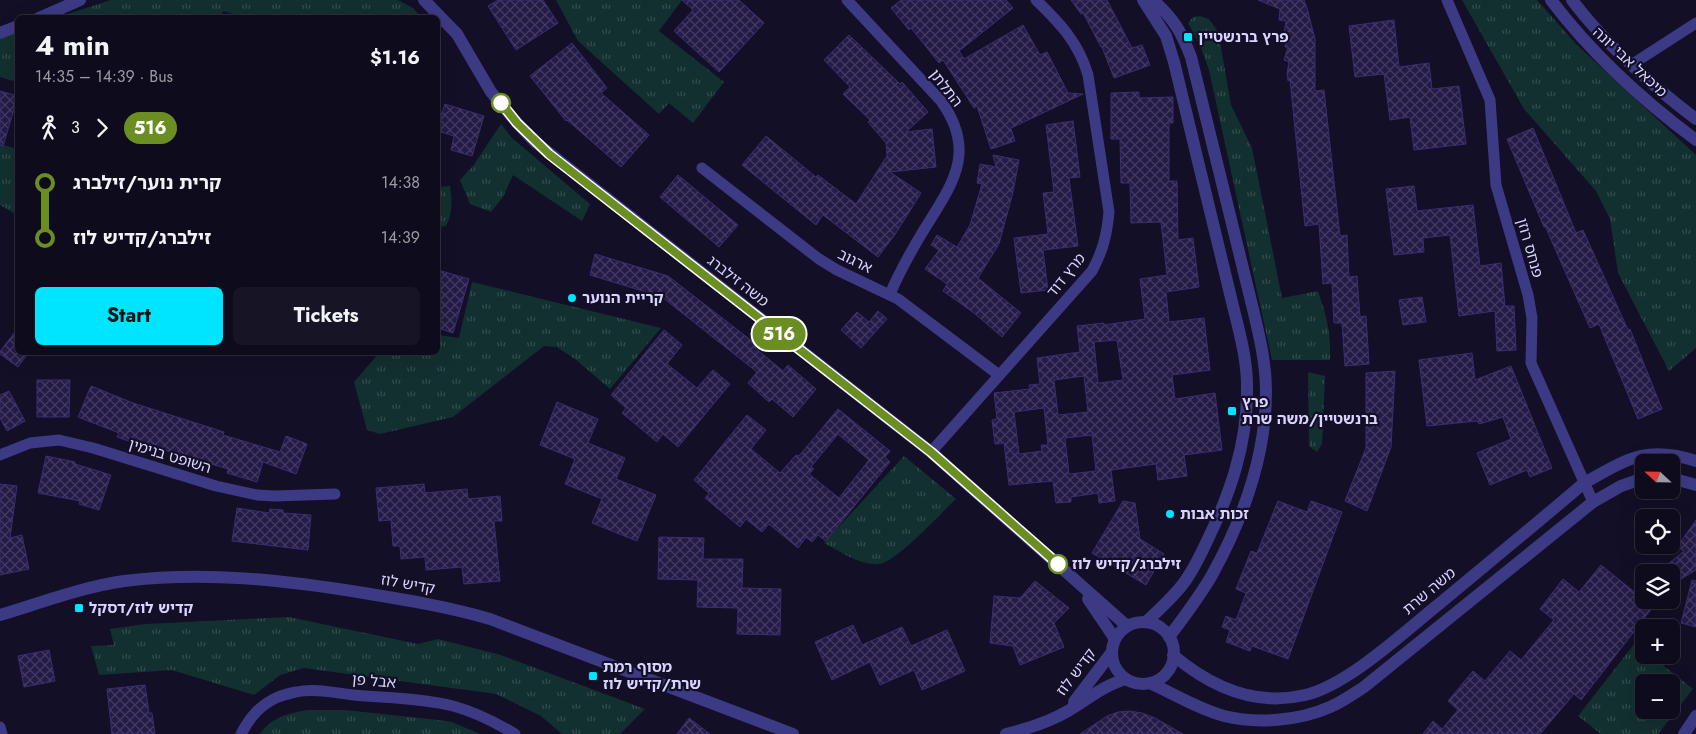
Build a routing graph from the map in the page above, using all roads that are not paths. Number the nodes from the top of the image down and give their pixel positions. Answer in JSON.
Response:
{"nodes":[{"id":1,"x":80,"y":0,"type":"edge"},
{"id":2,"x":424,"y":0,"type":"edge"},
{"id":3,"x":847,"y":0,"type":"edge"},
{"id":4,"x":1036,"y":0,"type":"edge"},
{"id":5,"x":1143,"y":0,"type":"edge"},
{"id":6,"x":1152,"y":0,"type":"edge"},
{"id":7,"x":1447,"y":0,"type":"edge"},
{"id":8,"x":1551,"y":0,"type":"edge"},
{"id":9,"x":1572,"y":0,"type":"edge"},
{"id":10,"x":46,"y":15,"type":"edge"},
{"id":11,"x":438,"y":15,"type":"edge"},
{"id":12,"x":440,"y":17,"type":"edge"},
{"id":13,"x":1696,"y":23,"type":"edge"},
{"id":14,"x":15,"y":27,"type":"edge"},
{"id":15,"x":0,"y":33,"type":"edge"},
{"id":16,"x":1631,"y":65,"type":"junction"},
{"id":17,"x":1696,"y":119,"type":"edge"},
{"id":18,"x":1696,"y":140,"type":"edge"},
{"id":19,"x":702,"y":168,"type":"dead end"},
{"id":20,"x":890,"y":294,"type":"junction"},
{"id":21,"x":999,"y":376,"type":"junction"},
{"id":22,"x":931,"y":452,"type":"junction"},
{"id":23,"x":0,"y":456,"type":"edge"},
{"id":24,"x":1696,"y":461,"type":"edge"},
{"id":25,"x":1635,"y":481,"type":"edge"},
{"id":26,"x":1680,"y":481,"type":"edge"},
{"id":27,"x":1584,"y":483,"type":"junction"},
{"id":28,"x":1696,"y":485,"type":"edge"},
{"id":29,"x":335,"y":494,"type":"dead end"},
{"id":30,"x":1593,"y":502,"type":"junction"},
{"id":31,"x":1080,"y":583,"type":"junction"},
{"id":32,"x":0,"y":615,"type":"edge"},
{"id":33,"x":0,"y":620,"type":"edge"},
{"id":34,"x":1146,"y":622,"type":"junction"},
{"id":35,"x":1128,"y":626,"type":"junction"},
{"id":36,"x":0,"y":628,"type":"edge"},
{"id":37,"x":1169,"y":637,"type":"junction"},
{"id":38,"x":1113,"y":646,"type":"junction"},
{"id":39,"x":1174,"y":655,"type":"junction"},
{"id":40,"x":1126,"y":679,"type":"junction"},
{"id":41,"x":1150,"y":683,"type":"junction"},
{"id":42,"x":1066,"y":712,"type":"junction"},
{"id":43,"x":1696,"y":716,"type":"edge"},
{"id":44,"x":0,"y":727,"type":"edge"},
{"id":45,"x":2,"y":734,"type":"edge"},
{"id":46,"x":241,"y":734,"type":"edge"},
{"id":47,"x":516,"y":734,"type":"edge"},
{"id":48,"x":793,"y":734,"type":"edge"},
{"id":49,"x":1006,"y":734,"type":"edge"},
{"id":50,"x":1684,"y":734,"type":"edge"}],
"edges":[{"from":1,"to":10,"type":"street"},
{"from":2,"to":11,"type":"street","name":"משה זילברג"},
{"from":3,"to":20,"type":"street","name":"התלתן"},
{"from":4,"to":21,"type":"street","name":"מרץ דוד"},
{"from":5,"to":34,"type":"street"},
{"from":6,"to":37,"type":"street"},
{"from":7,"to":27,"type":"street","name":"פנחס רוזן"},
{"from":8,"to":18,"type":"street","name":"מיכאל אבי יונה"},
{"from":9,"to":16,"type":"street","name":"מיכאל אבי יונה"},
{"from":12,"to":22,"type":"street","name":"משה זילברג"},
{"from":13,"to":16,"type":"street"},
{"from":14,"to":15,"type":"street"},
{"from":16,"to":17,"type":"street","name":"מיכאל אבי יונה"},
{"from":19,"to":20,"type":"street","name":"ארגוב"},
{"from":20,"to":21,"type":"street","name":"ארגוב"},
{"from":21,"to":22,"type":"street","name":"מרץ דוד"},
{"from":22,"to":31,"type":"street","name":"משה זילברג"},
{"from":23,"to":29,"type":"street","name":"השופט בנימין"},
{"from":24,"to":27,"type":"street","name":"משה שרת"},
{"from":25,"to":30,"type":"street"},
{"from":26,"to":28,"type":"street"},
{"from":27,"to":30,"type":"street","name":"פנחס רוזן"},
{"from":27,"to":39,"type":"street","name":"משה שרת"},
{"from":30,"to":41,"type":"street"},
{"from":31,"to":35,"type":"street","name":"משה זילברג"},
{"from":31,"to":38,"type":"street","name":"משה זילברג"},
{"from":32,"to":48,"type":"street","name":"קדיש לוז"},
{"from":33,"to":36,"type":"street"},
{"from":34,"to":35,"type":"street"},
{"from":34,"to":37,"type":"street"},
{"from":35,"to":38,"type":"street"},
{"from":37,"to":39,"type":"street"},
{"from":38,"to":40,"type":"street"},
{"from":38,"to":42,"type":"street","name":"קדיש לוז"},
{"from":39,"to":41,"type":"street"},
{"from":40,"to":41,"type":"street"},
{"from":40,"to":42,"type":"street","name":"קדיש לוז"},
{"from":42,"to":49,"type":"street","name":"קדיש לוז"},
{"from":43,"to":50,"type":"street"},
{"from":44,"to":45,"type":"street"},
{"from":46,"to":47,"type":"street","name":"אבל פן"}]}
